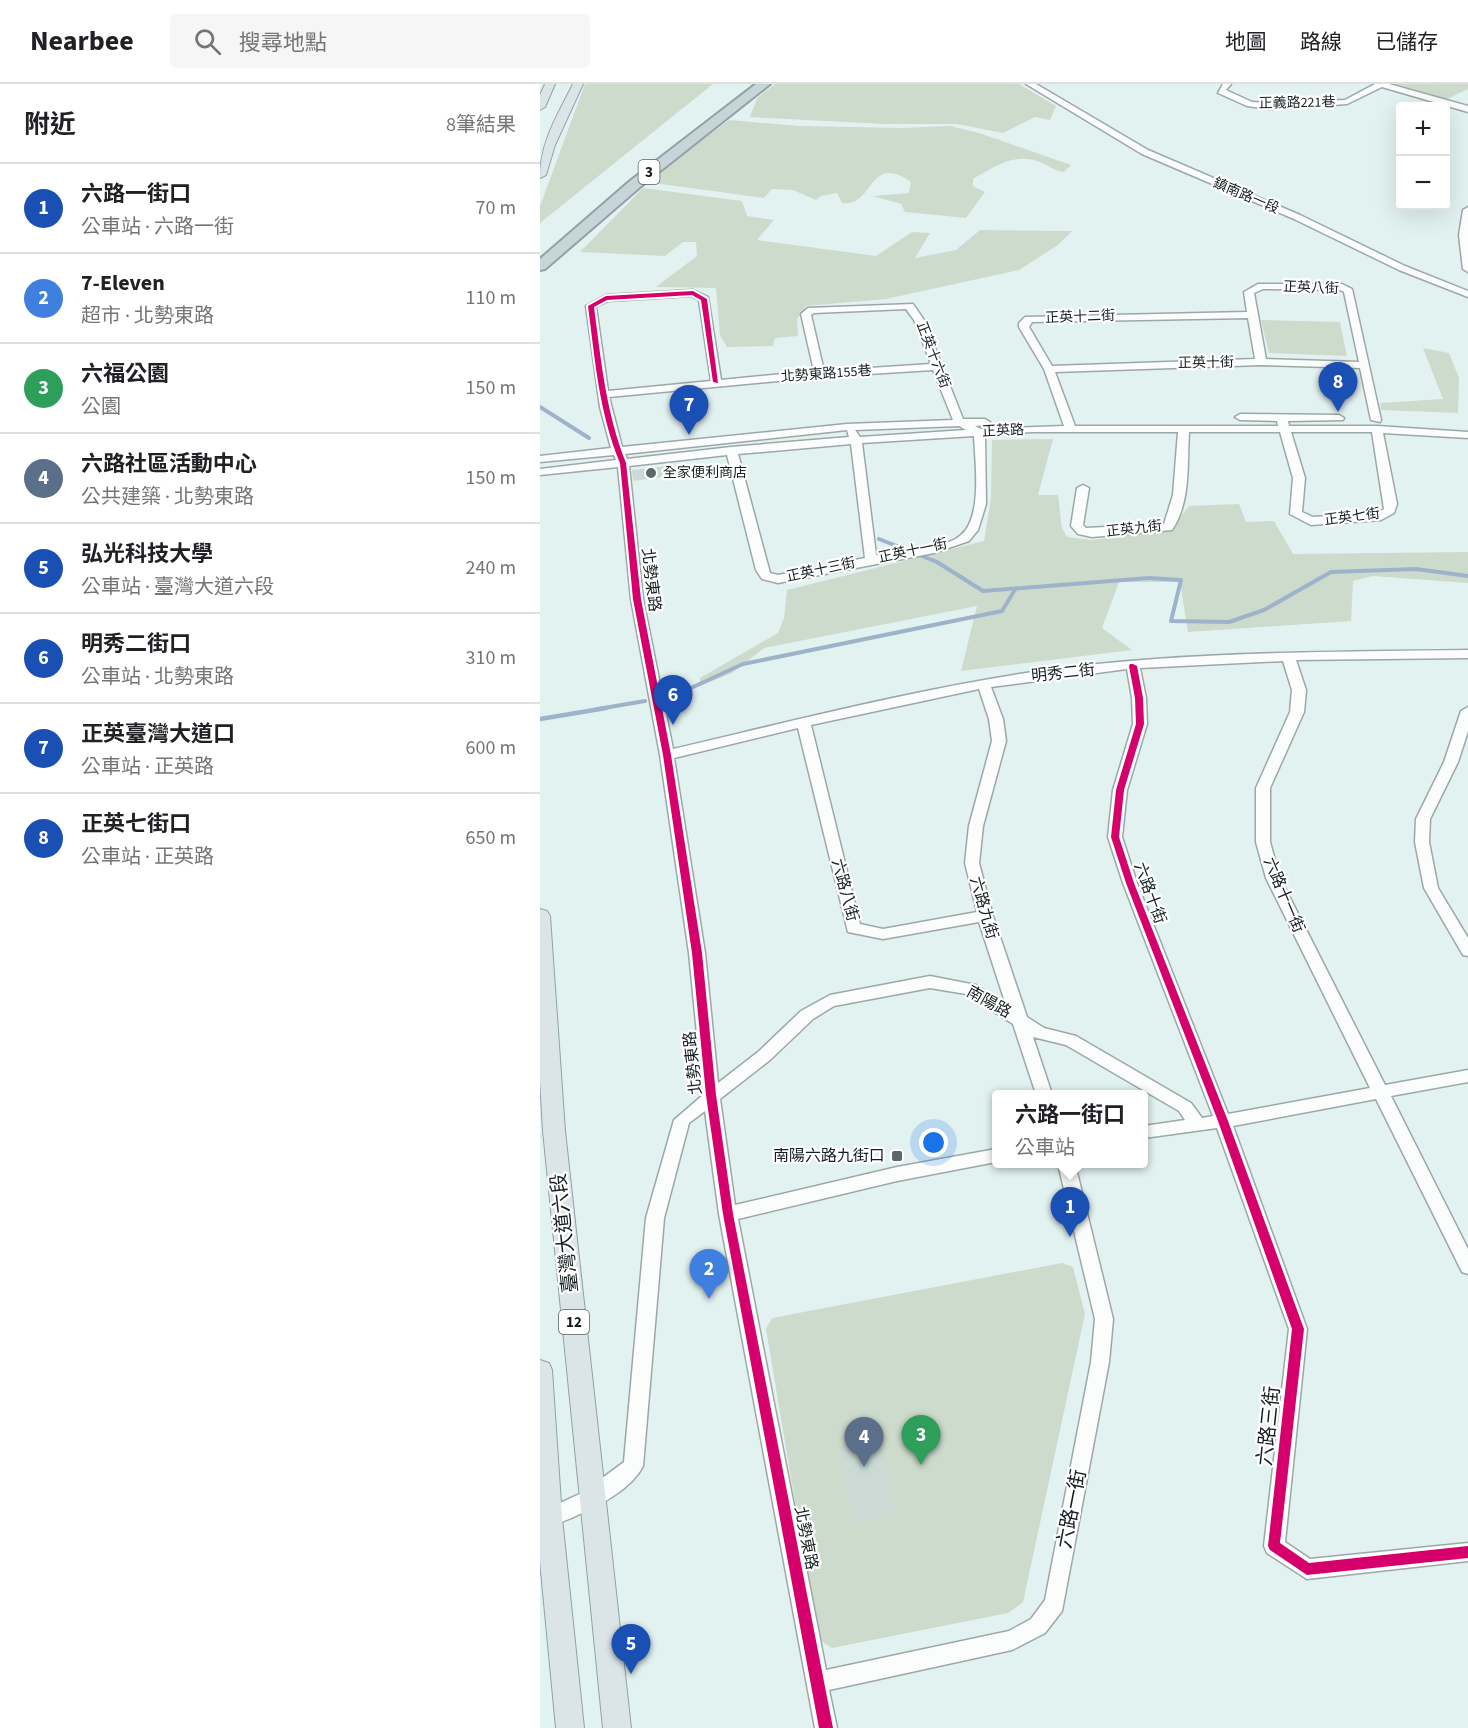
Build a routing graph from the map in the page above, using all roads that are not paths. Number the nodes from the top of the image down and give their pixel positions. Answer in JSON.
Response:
{"nodes":[{"id":1,"x":550,"y":84,"type":"edge"},
{"id":2,"x":564,"y":84,"type":"edge"},
{"id":3,"x":578,"y":84,"type":"edge"},
{"id":4,"x":742,"y":84,"type":"edge"},
{"id":5,"x":764,"y":84,"type":"edge"},
{"id":6,"x":1030,"y":84,"type":"edge"},
{"id":7,"x":1227,"y":84,"type":"edge"},
{"id":8,"x":1380,"y":84,"type":"edge"},
{"id":9,"x":540,"y":107,"type":"edge"},
{"id":10,"x":1468,"y":109,"type":"edge"},
{"id":11,"x":682,"y":129,"type":"dead end"},
{"id":12,"x":540,"y":142,"type":"edge"},
{"id":13,"x":540,"y":175,"type":"edge"},
{"id":14,"x":1468,"y":210,"type":"edge"},
{"id":15,"x":1466,"y":235,"type":"edge"},
{"id":16,"x":1468,"y":264,"type":"edge"},
{"id":17,"x":540,"y":266,"type":"edge"},
{"id":18,"x":1468,"y":294,"type":"edge"},
{"id":19,"x":1253,"y":315,"type":"junction"},
{"id":20,"x":1261,"y":362,"type":"junction"},
{"id":21,"x":1364,"y":365,"type":"junction"},
{"id":22,"x":937,"y":367,"type":"junction"},
{"id":23,"x":1049,"y":369,"type":"junction"},
{"id":24,"x":820,"y":374,"type":"junction"},
{"id":25,"x":716,"y":382,"type":"junction"},
{"id":26,"x":605,"y":394,"type":"junction"},
{"id":27,"x":959,"y":422,"type":"junction"},
{"id":28,"x":1283,"y":422,"type":"junction"},
{"id":29,"x":1070,"y":424,"type":"junction"},
{"id":30,"x":1376,"y":424,"type":"junction"},
{"id":31,"x":1468,"y":425,"type":"edge"},
{"id":32,"x":847,"y":427,"type":"junction"},
{"id":33,"x":1184,"y":428,"type":"junction"},
{"id":34,"x":979,"y":432,"type":"junction"},
{"id":35,"x":1468,"y":435,"type":"edge"},
{"id":36,"x":856,"y":440,"type":"junction"},
{"id":37,"x":731,"y":450,"type":"junction"},
{"id":38,"x":620,"y":457,"type":"junction"},
{"id":39,"x":540,"y":459,"type":"edge"},
{"id":40,"x":540,"y":472,"type":"edge"},
{"id":41,"x":1083,"y":488,"type":"dead end"},
{"id":42,"x":871,"y":560,"type":"junction"},
{"id":43,"x":1468,"y":654,"type":"edge"},
{"id":44,"x":1288,"y":657,"type":"junction"},
{"id":45,"x":1133,"y":666,"type":"junction"},
{"id":46,"x":984,"y":684,"type":"junction"},
{"id":47,"x":1468,"y":711,"type":"edge"},
{"id":48,"x":804,"y":723,"type":"junction"},
{"id":49,"x":667,"y":755,"type":"junction"},
{"id":50,"x":540,"y":916,"type":"edge"},
{"id":51,"x":985,"y":916,"type":"junction"},
{"id":52,"x":1468,"y":951,"type":"edge"},
{"id":53,"x":1018,"y":1019,"type":"junction"},
{"id":54,"x":1468,"y":1076,"type":"edge"},
{"id":55,"x":1042,"y":1090,"type":"edge"},
{"id":56,"x":1377,"y":1090,"type":"junction"},
{"id":57,"x":711,"y":1095,"type":"junction"},
{"id":58,"x":1223,"y":1121,"type":"junction"},
{"id":59,"x":1197,"y":1124,"type":"junction"},
{"id":60,"x":1148,"y":1131,"type":"edge"},
{"id":61,"x":547,"y":1133,"type":"edge"},
{"id":62,"x":992,"y":1157,"type":"edge"},
{"id":63,"x":1067,"y":1168,"type":"edge"},
{"id":64,"x":728,"y":1214,"type":"junction"},
{"id":65,"x":1468,"y":1267,"type":"edge"},
{"id":66,"x":540,"y":1370,"type":"edge"},
{"id":67,"x":593,"y":1497,"type":"junction"},
{"id":68,"x":544,"y":1520,"type":"edge"},
{"id":69,"x":1468,"y":1551,"type":"edge"},
{"id":70,"x":818,"y":1682,"type":"junction"},
{"id":71,"x":570,"y":1728,"type":"edge"},
{"id":72,"x":617,"y":1728,"type":"edge"},
{"id":73,"x":826,"y":1728,"type":"edge"}],
"edges":[{"from":1,"to":9,"type":"main road"},
{"from":2,"to":12,"type":"main road"},
{"from":3,"to":13,"type":"main road"},
{"from":4,"to":11,"type":"highway"},
{"from":5,"to":17,"type":"highway","number":"3"},
{"from":6,"to":18,"type":"street","name":"鎮南路一段"},
{"from":7,"to":8,"type":"street","name":"正義路221巷"},
{"from":8,"to":10,"type":"street"},
{"from":14,"to":15,"type":"street"},
{"from":15,"to":16,"type":"street"},
{"from":19,"to":20,"type":"street","name":"正英八街"},
{"from":19,"to":21,"type":"street","name":"正英八街"},
{"from":19,"to":23,"type":"street","name":"正英十二街"},
{"from":20,"to":21,"type":"street","name":"正英十街"},
{"from":20,"to":23,"type":"street","name":"正英十街"},
{"from":21,"to":30,"type":"street","name":"正英八街"},
{"from":22,"to":24,"type":"street","name":"北勢東路155巷"},
{"from":22,"to":24,"type":"street","name":"正英十六街"},
{"from":22,"to":27,"type":"street","name":"正英十六街"},
{"from":23,"to":29,"type":"street","name":"正英十二街"},
{"from":24,"to":25,"type":"street","name":"北勢東路155巷"},
{"from":25,"to":26,"type":"street","name":"北勢東路155巷"},
{"from":25,"to":26,"type":"street"},
{"from":26,"to":38,"type":"street","name":"北勢東路"},
{"from":27,"to":29,"type":"street","name":"正英路"},
{"from":27,"to":32,"type":"street","name":"正英路"},
{"from":27,"to":34,"type":"street"},
{"from":28,"to":29,"type":"street","name":"正英路"},
{"from":28,"to":30,"type":"street","name":"正英路"},
{"from":28,"to":30,"type":"street","name":"正英七街"},
{"from":28,"to":33,"type":"street","name":"正英路"},
{"from":29,"to":33,"type":"street","name":"正英路"},
{"from":29,"to":34,"type":"street","name":"正英路"},
{"from":30,"to":31,"type":"street","name":"正英路"},
{"from":30,"to":35,"type":"street","name":"正英路"},
{"from":32,"to":36,"type":"street","name":"正英十三街"},
{"from":32,"to":38,"type":"street","name":"正英路"},
{"from":33,"to":41,"type":"street","name":"正英九街"},
{"from":34,"to":36,"type":"street","name":"正英路"},
{"from":34,"to":42,"type":"street","name":"正英十一街"},
{"from":36,"to":37,"type":"street","name":"正英路"},
{"from":36,"to":42,"type":"street","name":"正英十三街"},
{"from":37,"to":38,"type":"street","name":"正英路"},
{"from":37,"to":42,"type":"street","name":"正英十三街"},
{"from":38,"to":39,"type":"street","name":"正英路"},
{"from":38,"to":40,"type":"street","name":"正英路"},
{"from":38,"to":49,"type":"street","name":"北勢東路"},
{"from":43,"to":44,"type":"street","name":"明秀二街"},
{"from":44,"to":45,"type":"street","name":"明秀二街"},
{"from":44,"to":56,"type":"street","name":"六路十一街"},
{"from":45,"to":46,"type":"street","name":"明秀二街"},
{"from":45,"to":58,"type":"street","name":"六路十街"},
{"from":46,"to":48,"type":"street","name":"明秀二街"},
{"from":46,"to":51,"type":"street","name":"六路九街"},
{"from":47,"to":52,"type":"street"},
{"from":48,"to":49,"type":"street","name":"明秀二街"},
{"from":48,"to":51,"type":"street","name":"六路八街"},
{"from":49,"to":57,"type":"street","name":"北勢東路"},
{"from":50,"to":61,"type":"main road","name":"臺灣大道六段","number":"12"},
{"from":51,"to":53,"type":"street","name":"六路九街"},
{"from":53,"to":55,"type":"street","name":"六路九街"},
{"from":53,"to":57,"type":"street","name":"南陽路"},
{"from":53,"to":59,"type":"street","name":"南陽路"},
{"from":54,"to":56,"type":"street"},
{"from":56,"to":58,"type":"street"},
{"from":56,"to":65,"type":"street"},
{"from":57,"to":64,"type":"street","name":"北勢東路"},
{"from":57,"to":67,"type":"street","name":"南陽路"},
{"from":58,"to":59,"type":"street"},
{"from":58,"to":69,"type":"street","name":"六路三街"},
{"from":59,"to":60,"type":"street"},
{"from":61,"to":67,"type":"main road","name":"臺灣大道六段","number":"12"},
{"from":62,"to":64,"type":"street"},
{"from":63,"to":70,"type":"street","name":"六路一街"},
{"from":64,"to":70,"type":"street","name":"北勢東路"},
{"from":66,"to":68,"type":"main road"},
{"from":67,"to":68,"type":"street","name":"南陽路"},
{"from":67,"to":72,"type":"main road","name":"臺灣大道六段","number":"12"},
{"from":68,"to":71,"type":"main road"},
{"from":70,"to":73,"type":"street","name":"北勢東路"}]}
